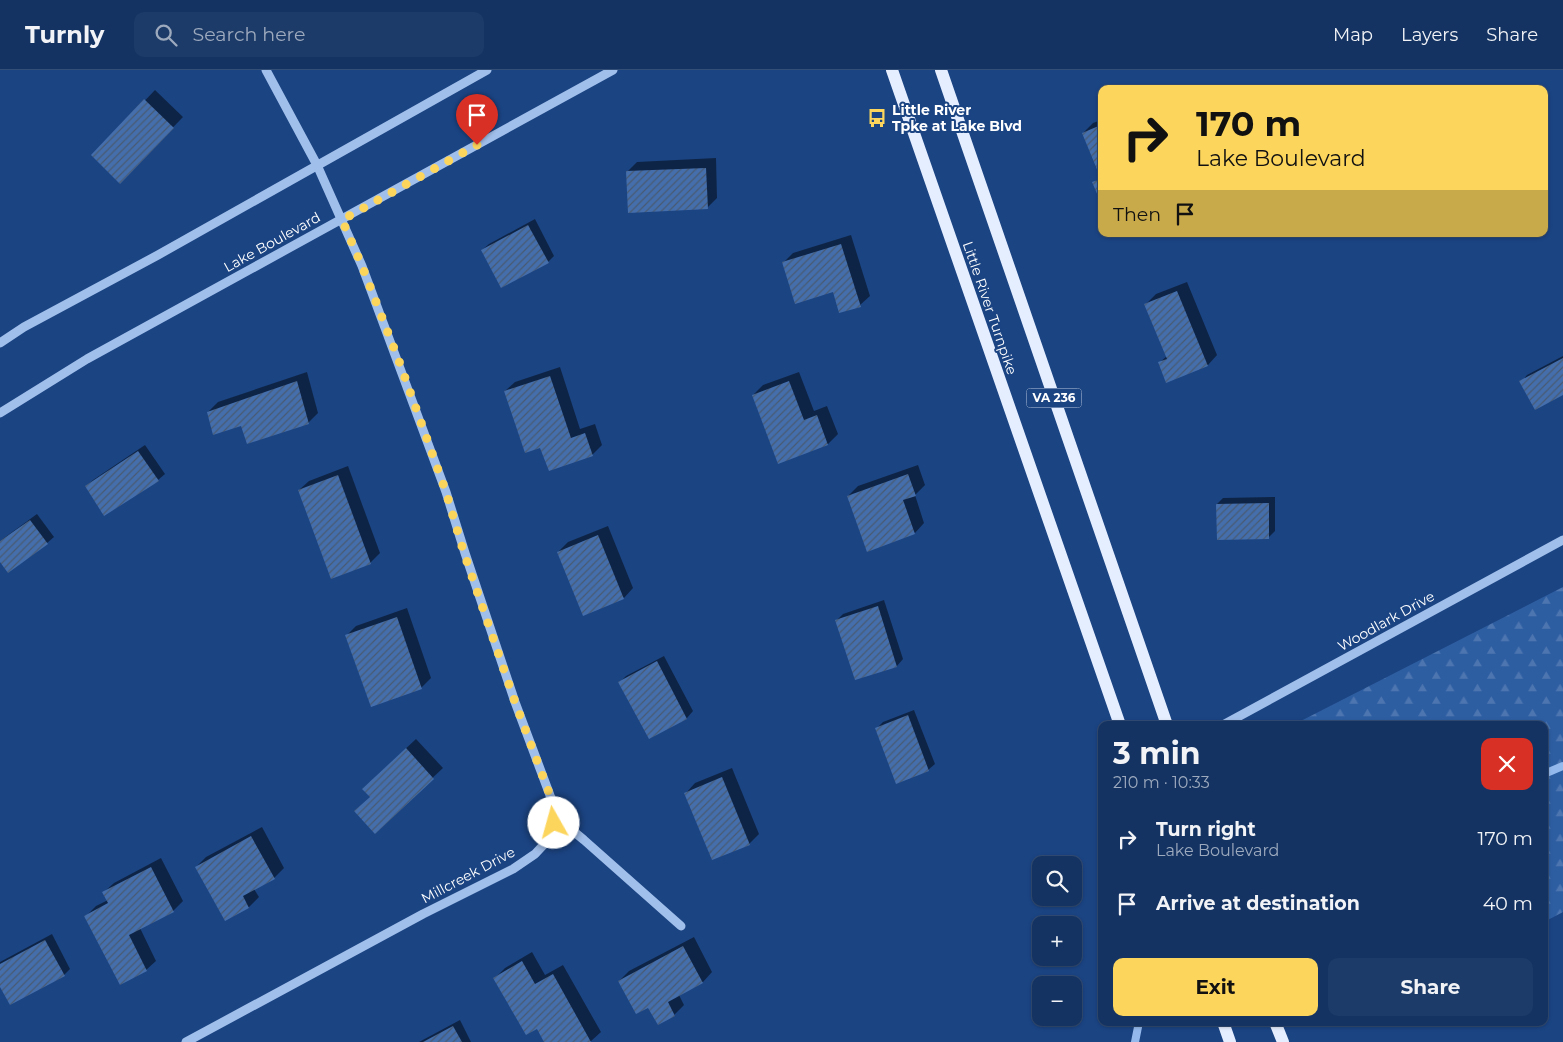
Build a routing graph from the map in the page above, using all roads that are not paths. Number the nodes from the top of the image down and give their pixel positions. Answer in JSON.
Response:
{"nodes":[{"id":1,"x":266,"y":70,"type":"edge"},
{"id":2,"x":487,"y":70,"type":"edge"},
{"id":3,"x":613,"y":70,"type":"edge"},
{"id":4,"x":892,"y":70,"type":"edge"},
{"id":5,"x":941,"y":70,"type":"edge"},
{"id":6,"x":317,"y":166,"type":"junction"},
{"id":7,"x":342,"y":220,"type":"junction"},
{"id":8,"x":0,"y":343,"type":"edge"},
{"id":9,"x":0,"y":413,"type":"edge"},
{"id":10,"x":1563,"y":540,"type":"edge"},
{"id":11,"x":1119,"y":721,"type":"edge"},
{"id":12,"x":1166,"y":721,"type":"edge"},
{"id":13,"x":1230,"y":721,"type":"edge"},
{"id":14,"x":554,"y":816,"type":"junction"},
{"id":15,"x":681,"y":926,"type":"dead end"},
{"id":16,"x":1224,"y":1026,"type":"edge"},
{"id":17,"x":1277,"y":1026,"type":"edge"},
{"id":18,"x":186,"y":1042,"type":"edge"},
{"id":19,"x":1230,"y":1042,"type":"edge"},
{"id":20,"x":1283,"y":1042,"type":"edge"}],
"edges":[{"from":1,"to":6,"type":"street"},
{"from":2,"to":6,"type":"street"},
{"from":3,"to":7,"type":"street","name":"Lake Boulevard"},
{"from":4,"to":11,"type":"main road","name":"Little River Turnpike","number":"VA 236"},
{"from":5,"to":12,"type":"main road","number":"VA 236"},
{"from":6,"to":7,"type":"street","name":"Millcreek Drive"},
{"from":6,"to":8,"type":"street"},
{"from":7,"to":9,"type":"street","name":"Lake Boulevard"},
{"from":7,"to":14,"type":"street","name":"Millcreek Drive"},
{"from":10,"to":13,"type":"street","name":"Woodlark Drive"},
{"from":14,"to":15,"type":"street"},
{"from":14,"to":18,"type":"street","name":"Millcreek Drive"},
{"from":16,"to":19,"type":"main road"},
{"from":17,"to":20,"type":"main road"}]}
